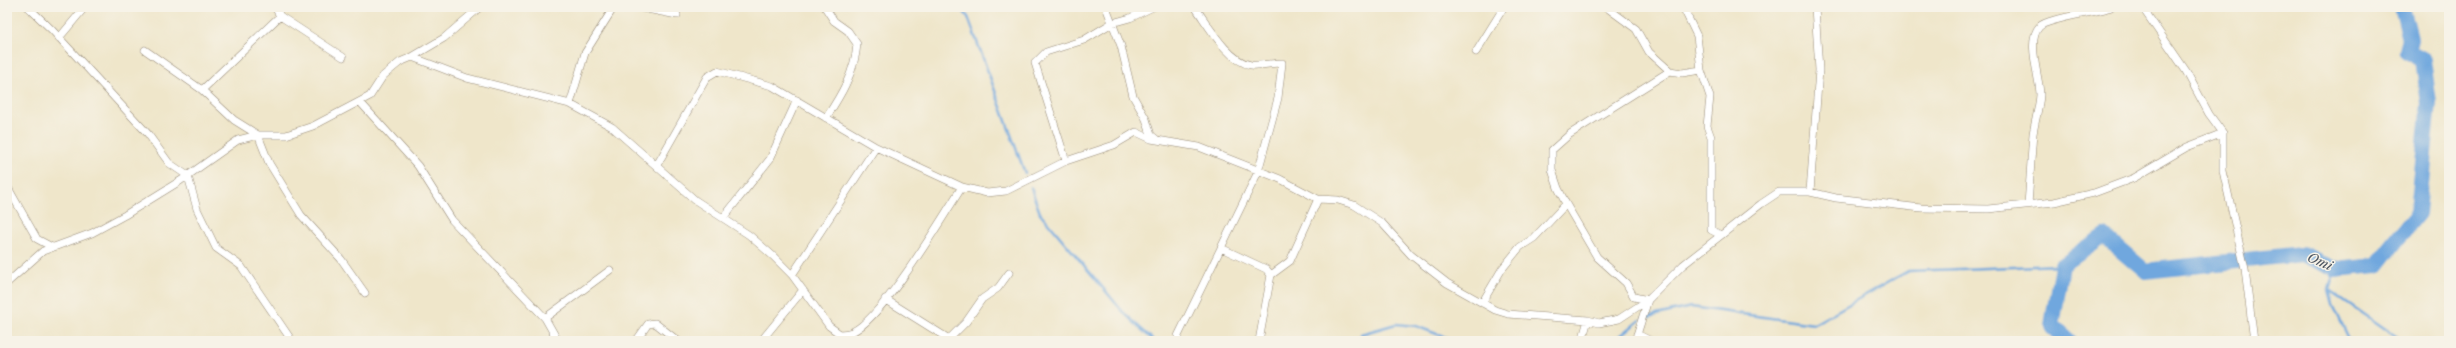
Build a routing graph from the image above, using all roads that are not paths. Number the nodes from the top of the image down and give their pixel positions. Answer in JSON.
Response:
{"nodes":[{"id":1,"x":28,"y":7,"type":"edge"},
{"id":2,"x":85,"y":7,"type":"edge"},
{"id":3,"x":275,"y":7,"type":"edge"},
{"id":4,"x":480,"y":7,"type":"edge"},
{"id":5,"x":614,"y":7,"type":"edge"},
{"id":6,"x":638,"y":7,"type":"edge"},
{"id":7,"x":825,"y":7,"type":"edge"},
{"id":8,"x":1106,"y":7,"type":"edge"},
{"id":9,"x":1152,"y":7,"type":"edge"},
{"id":10,"x":1195,"y":7,"type":"edge"},
{"id":11,"x":1504,"y":7,"type":"edge"},
{"id":12,"x":1606,"y":7,"type":"edge"},
{"id":13,"x":1686,"y":7,"type":"edge"},
{"id":14,"x":1815,"y":7,"type":"edge"},
{"id":15,"x":2111,"y":7,"type":"edge"},
{"id":16,"x":2142,"y":7,"type":"edge"},
{"id":17,"x":677,"y":15,"type":"dead end"},
{"id":18,"x":280,"y":16,"type":"junction"},
{"id":19,"x":1112,"y":23,"type":"junction"},
{"id":20,"x":59,"y":38,"type":"junction"},
{"id":21,"x":145,"y":50,"type":"dead end"},
{"id":22,"x":1476,"y":52,"type":"dead end"},
{"id":23,"x":343,"y":57,"type":"dead end"},
{"id":24,"x":412,"y":57,"type":"junction"},
{"id":25,"x":1701,"y":70,"type":"junction"},
{"id":26,"x":1670,"y":71,"type":"junction"},
{"id":27,"x":202,"y":90,"type":"junction"},
{"id":28,"x":797,"y":100,"type":"junction"},
{"id":29,"x":360,"y":102,"type":"junction"},
{"id":30,"x":570,"y":104,"type":"junction"},
{"id":31,"x":826,"y":118,"type":"junction"},
{"id":32,"x":2223,"y":132,"type":"junction"},
{"id":33,"x":258,"y":135,"type":"junction"},
{"id":34,"x":1158,"y":140,"type":"junction"},
{"id":35,"x":876,"y":147,"type":"junction"},
{"id":36,"x":1066,"y":161,"type":"junction"},
{"id":37,"x":657,"y":165,"type":"junction"},
{"id":38,"x":1258,"y":172,"type":"junction"},
{"id":39,"x":188,"y":176,"type":"junction"},
{"id":40,"x":7,"y":186,"type":"edge"},
{"id":41,"x":962,"y":186,"type":"junction"},
{"id":42,"x":1810,"y":192,"type":"junction"},
{"id":43,"x":1318,"y":198,"type":"junction"},
{"id":44,"x":1566,"y":204,"type":"junction"},
{"id":45,"x":2028,"y":204,"type":"junction"},
{"id":46,"x":723,"y":218,"type":"junction"},
{"id":47,"x":1721,"y":235,"type":"junction"},
{"id":48,"x":52,"y":247,"type":"junction"},
{"id":49,"x":1221,"y":248,"type":"junction"},
{"id":50,"x":610,"y":270,"type":"dead end"},
{"id":51,"x":1008,"y":273,"type":"dead end"},
{"id":52,"x":792,"y":275,"type":"junction"},
{"id":53,"x":1271,"y":275,"type":"junction"},
{"id":54,"x":7,"y":283,"type":"edge"},
{"id":55,"x":803,"y":290,"type":"junction"},
{"id":56,"x":365,"y":293,"type":"dead end"},
{"id":57,"x":885,"y":299,"type":"junction"},
{"id":58,"x":1648,"y":300,"type":"junction"},
{"id":59,"x":1482,"y":303,"type":"junction"},
{"id":60,"x":544,"y":318,"type":"junction"},
{"id":61,"x":1588,"y":320,"type":"junction"},
{"id":62,"x":1636,"y":337,"type":"edge"},
{"id":63,"x":950,"y":340,"type":"edge"},
{"id":64,"x":292,"y":341,"type":"edge"},
{"id":65,"x":558,"y":341,"type":"edge"},
{"id":66,"x":636,"y":341,"type":"edge"},
{"id":67,"x":678,"y":341,"type":"edge"},
{"id":68,"x":761,"y":341,"type":"edge"},
{"id":69,"x":1178,"y":341,"type":"edge"},
{"id":70,"x":1259,"y":341,"type":"edge"},
{"id":71,"x":1582,"y":341,"type":"edge"},
{"id":72,"x":1650,"y":341,"type":"edge"},
{"id":73,"x":2254,"y":341,"type":"edge"}],
"edges":[{"from":1,"to":20,"type":"street"},
{"from":2,"to":20,"type":"street"},
{"from":3,"to":18,"type":"street"},
{"from":4,"to":24,"type":"street"},
{"from":5,"to":30,"type":"street"},
{"from":6,"to":17,"type":"street"},
{"from":7,"to":31,"type":"street"},
{"from":8,"to":19,"type":"street"},
{"from":9,"to":19,"type":"street"},
{"from":10,"to":38,"type":"street"},
{"from":11,"to":22,"type":"street"},
{"from":12,"to":26,"type":"street"},
{"from":13,"to":25,"type":"street"},
{"from":14,"to":42,"type":"street"},
{"from":15,"to":45,"type":"street"},
{"from":16,"to":32,"type":"street"},
{"from":18,"to":23,"type":"street"},
{"from":18,"to":27,"type":"street"},
{"from":19,"to":34,"type":"street"},
{"from":19,"to":36,"type":"street"},
{"from":20,"to":39,"type":"street"},
{"from":21,"to":27,"type":"street"},
{"from":24,"to":29,"type":"street"},
{"from":24,"to":30,"type":"street"},
{"from":25,"to":26,"type":"street"},
{"from":25,"to":47,"type":"street"},
{"from":26,"to":44,"type":"street"},
{"from":27,"to":33,"type":"street"},
{"from":28,"to":31,"type":"street"},
{"from":28,"to":37,"type":"street"},
{"from":28,"to":46,"type":"street"},
{"from":29,"to":33,"type":"street"},
{"from":29,"to":60,"type":"street"},
{"from":30,"to":37,"type":"street"},
{"from":31,"to":35,"type":"street"},
{"from":32,"to":45,"type":"street"},
{"from":32,"to":73,"type":"street"},
{"from":33,"to":39,"type":"street"},
{"from":33,"to":56,"type":"street"},
{"from":34,"to":36,"type":"street"},
{"from":34,"to":38,"type":"street"},
{"from":35,"to":41,"type":"street"},
{"from":35,"to":52,"type":"street"},
{"from":36,"to":41,"type":"street"},
{"from":37,"to":46,"type":"street"},
{"from":38,"to":43,"type":"street"},
{"from":38,"to":49,"type":"street"},
{"from":39,"to":48,"type":"street"},
{"from":39,"to":64,"type":"street"},
{"from":40,"to":48,"type":"street"},
{"from":41,"to":57,"type":"street"},
{"from":42,"to":45,"type":"street"},
{"from":42,"to":47,"type":"street"},
{"from":43,"to":53,"type":"street"},
{"from":43,"to":59,"type":"street"},
{"from":44,"to":58,"type":"street"},
{"from":44,"to":59,"type":"street"},
{"from":46,"to":52,"type":"street"},
{"from":47,"to":58,"type":"street"},
{"from":48,"to":54,"type":"street"},
{"from":49,"to":53,"type":"street"},
{"from":49,"to":69,"type":"street"},
{"from":50,"to":60,"type":"street"},
{"from":51,"to":63,"type":"street"},
{"from":52,"to":55,"type":"street"},
{"from":53,"to":70,"type":"street"},
{"from":55,"to":57,"type":"street"},
{"from":55,"to":68,"type":"street"},
{"from":57,"to":63,"type":"street"},
{"from":58,"to":61,"type":"street"},
{"from":58,"to":62,"type":"street"},
{"from":59,"to":61,"type":"street"},
{"from":60,"to":65,"type":"street"},
{"from":61,"to":71,"type":"street"},
{"from":62,"to":72,"type":"street"},
{"from":66,"to":67,"type":"street"}]}
